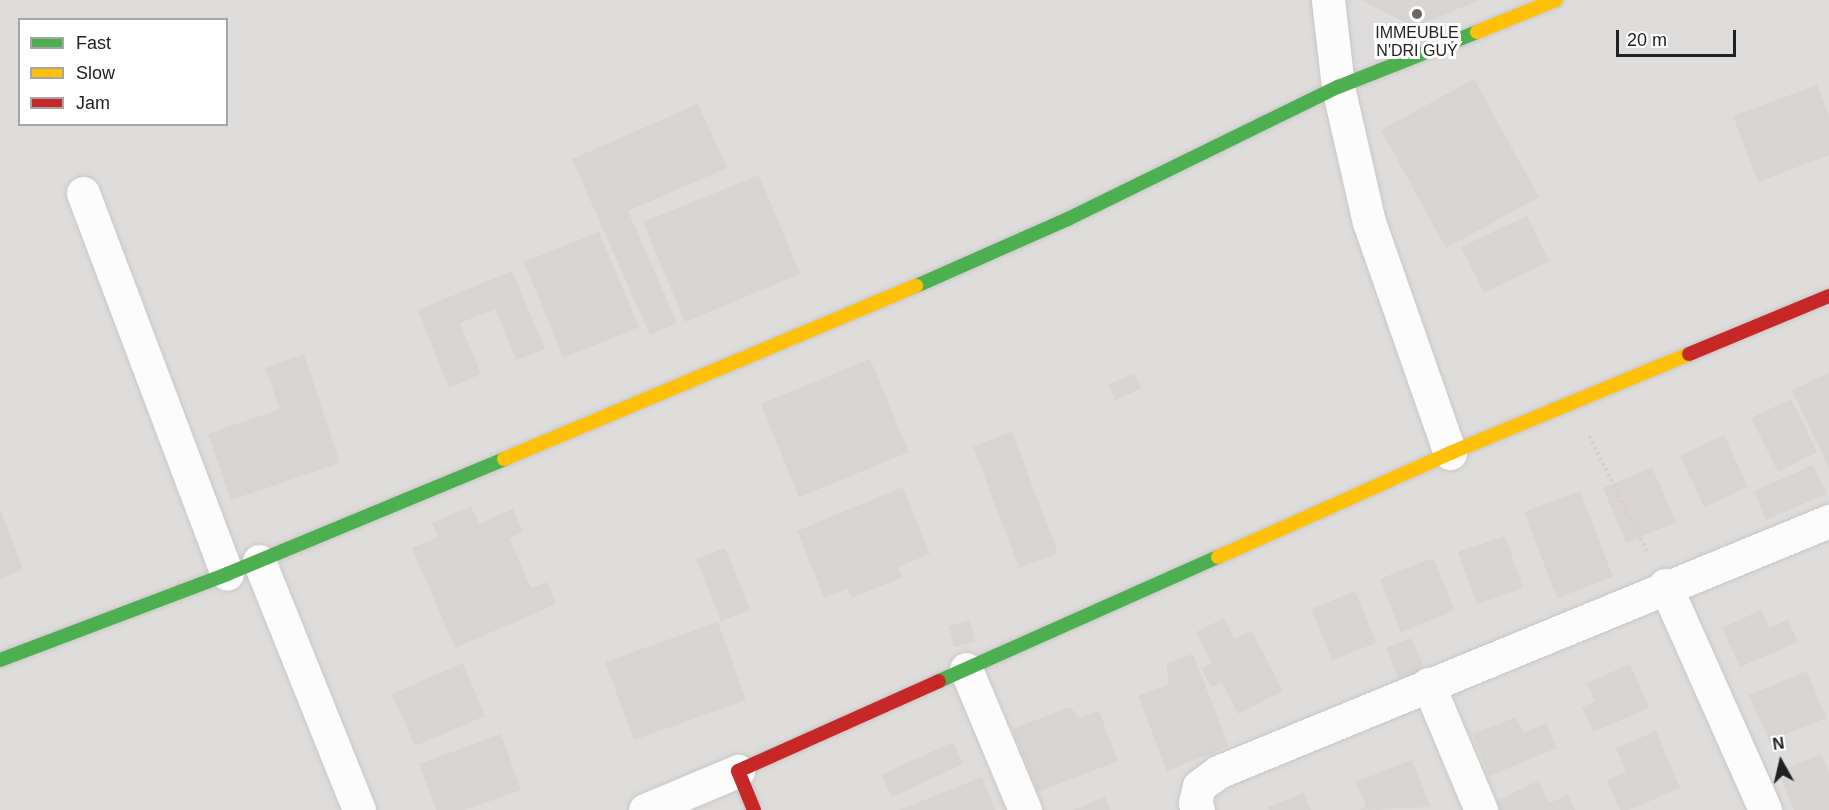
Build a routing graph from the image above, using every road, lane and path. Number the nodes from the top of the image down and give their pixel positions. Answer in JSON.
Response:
{"nodes":[{"id":1,"x":1328,"y":0,"type":"edge"},
{"id":2,"x":1556,"y":0,"type":"edge"},
{"id":3,"x":1338,"y":87,"type":"junction"},
{"id":4,"x":83,"y":193,"type":"dead end"},
{"id":5,"x":1829,"y":296,"type":"edge"},
{"id":6,"x":1571,"y":402,"type":"junction"},
{"id":7,"x":1450,"y":453,"type":"junction"},
{"id":8,"x":1829,"y":521,"type":"edge"},
{"id":9,"x":259,"y":561,"type":"junction"},
{"id":10,"x":227,"y":574,"type":"junction"},
{"id":11,"x":1665,"y":585,"type":"junction"},
{"id":12,"x":0,"y":660,"type":"edge"},
{"id":13,"x":966,"y":669,"type":"junction"},
{"id":14,"x":1428,"y":684,"type":"junction"},
{"id":15,"x":738,"y":771,"type":"junction"},
{"id":16,"x":359,"y":810,"type":"edge"},
{"id":17,"x":645,"y":810,"type":"edge"},
{"id":18,"x":754,"y":810,"type":"edge"},
{"id":19,"x":1025,"y":810,"type":"edge"},
{"id":20,"x":1198,"y":810,"type":"edge"},
{"id":21,"x":1481,"y":810,"type":"edge"},
{"id":22,"x":1765,"y":810,"type":"edge"}],
"edges":[{"from":1,"to":3,"type":"street"},
{"from":2,"to":3,"type":"street"},
{"from":3,"to":7,"type":"street"},
{"from":3,"to":9,"type":"street"},
{"from":4,"to":10,"type":"street"},
{"from":5,"to":6,"type":"street"},
{"from":6,"to":7,"type":"street"},
{"from":6,"to":11,"type":"path"},
{"from":7,"to":13,"type":"street"},
{"from":8,"to":11,"type":"street"},
{"from":9,"to":10,"type":"street"},
{"from":9,"to":16,"type":"street"},
{"from":10,"to":12,"type":"street"},
{"from":11,"to":14,"type":"street"},
{"from":11,"to":22,"type":"street"},
{"from":13,"to":15,"type":"street"},
{"from":13,"to":19,"type":"street"},
{"from":14,"to":20,"type":"street"},
{"from":14,"to":21,"type":"street"},
{"from":15,"to":17,"type":"street"},
{"from":15,"to":18,"type":"street"}]}
